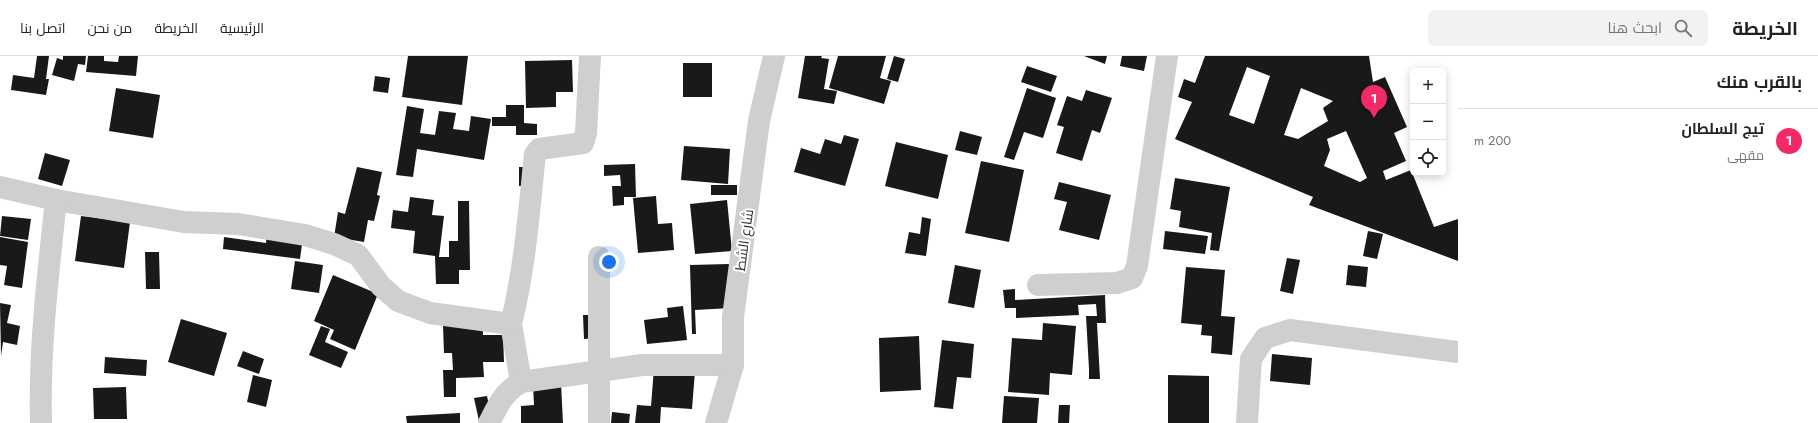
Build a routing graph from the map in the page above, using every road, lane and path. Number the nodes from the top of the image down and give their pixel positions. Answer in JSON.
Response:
{"nodes":[{"id":1,"x":590,"y":56,"type":"edge"},
{"id":2,"x":774,"y":56,"type":"edge"},
{"id":3,"x":1167,"y":56,"type":"edge"},
{"id":4,"x":0,"y":187,"type":"edge"},
{"id":5,"x":56,"y":200,"type":"junction"},
{"id":6,"x":599,"y":257,"type":"dead end"},
{"id":7,"x":1038,"y":285,"type":"dead end"},
{"id":8,"x":511,"y":324,"type":"junction"},
{"id":9,"x":1458,"y":352,"type":"edge"},
{"id":10,"x":733,"y":365,"type":"junction"},
{"id":11,"x":600,"y":370,"type":"junction"},
{"id":12,"x":521,"y":382,"type":"junction"},
{"id":13,"x":41,"y":423,"type":"edge"},
{"id":14,"x":489,"y":423,"type":"edge"},
{"id":15,"x":599,"y":423,"type":"edge"},
{"id":16,"x":716,"y":423,"type":"edge"},
{"id":17,"x":1247,"y":423,"type":"edge"}],
"edges":[{"from":1,"to":8,"type":"street"},
{"from":2,"to":10,"type":"street","name":"شارع الشط"},
{"from":3,"to":7,"type":"street"},
{"from":4,"to":5,"type":"street"},
{"from":5,"to":8,"type":"street"},
{"from":5,"to":13,"type":"street"},
{"from":6,"to":11,"type":"street"},
{"from":8,"to":12,"type":"street"},
{"from":9,"to":17,"type":"street"},
{"from":10,"to":11,"type":"street"},
{"from":10,"to":16,"type":"street","name":"شارع الشط"},
{"from":11,"to":12,"type":"street"},
{"from":11,"to":15,"type":"street"},
{"from":12,"to":14,"type":"street"}]}
